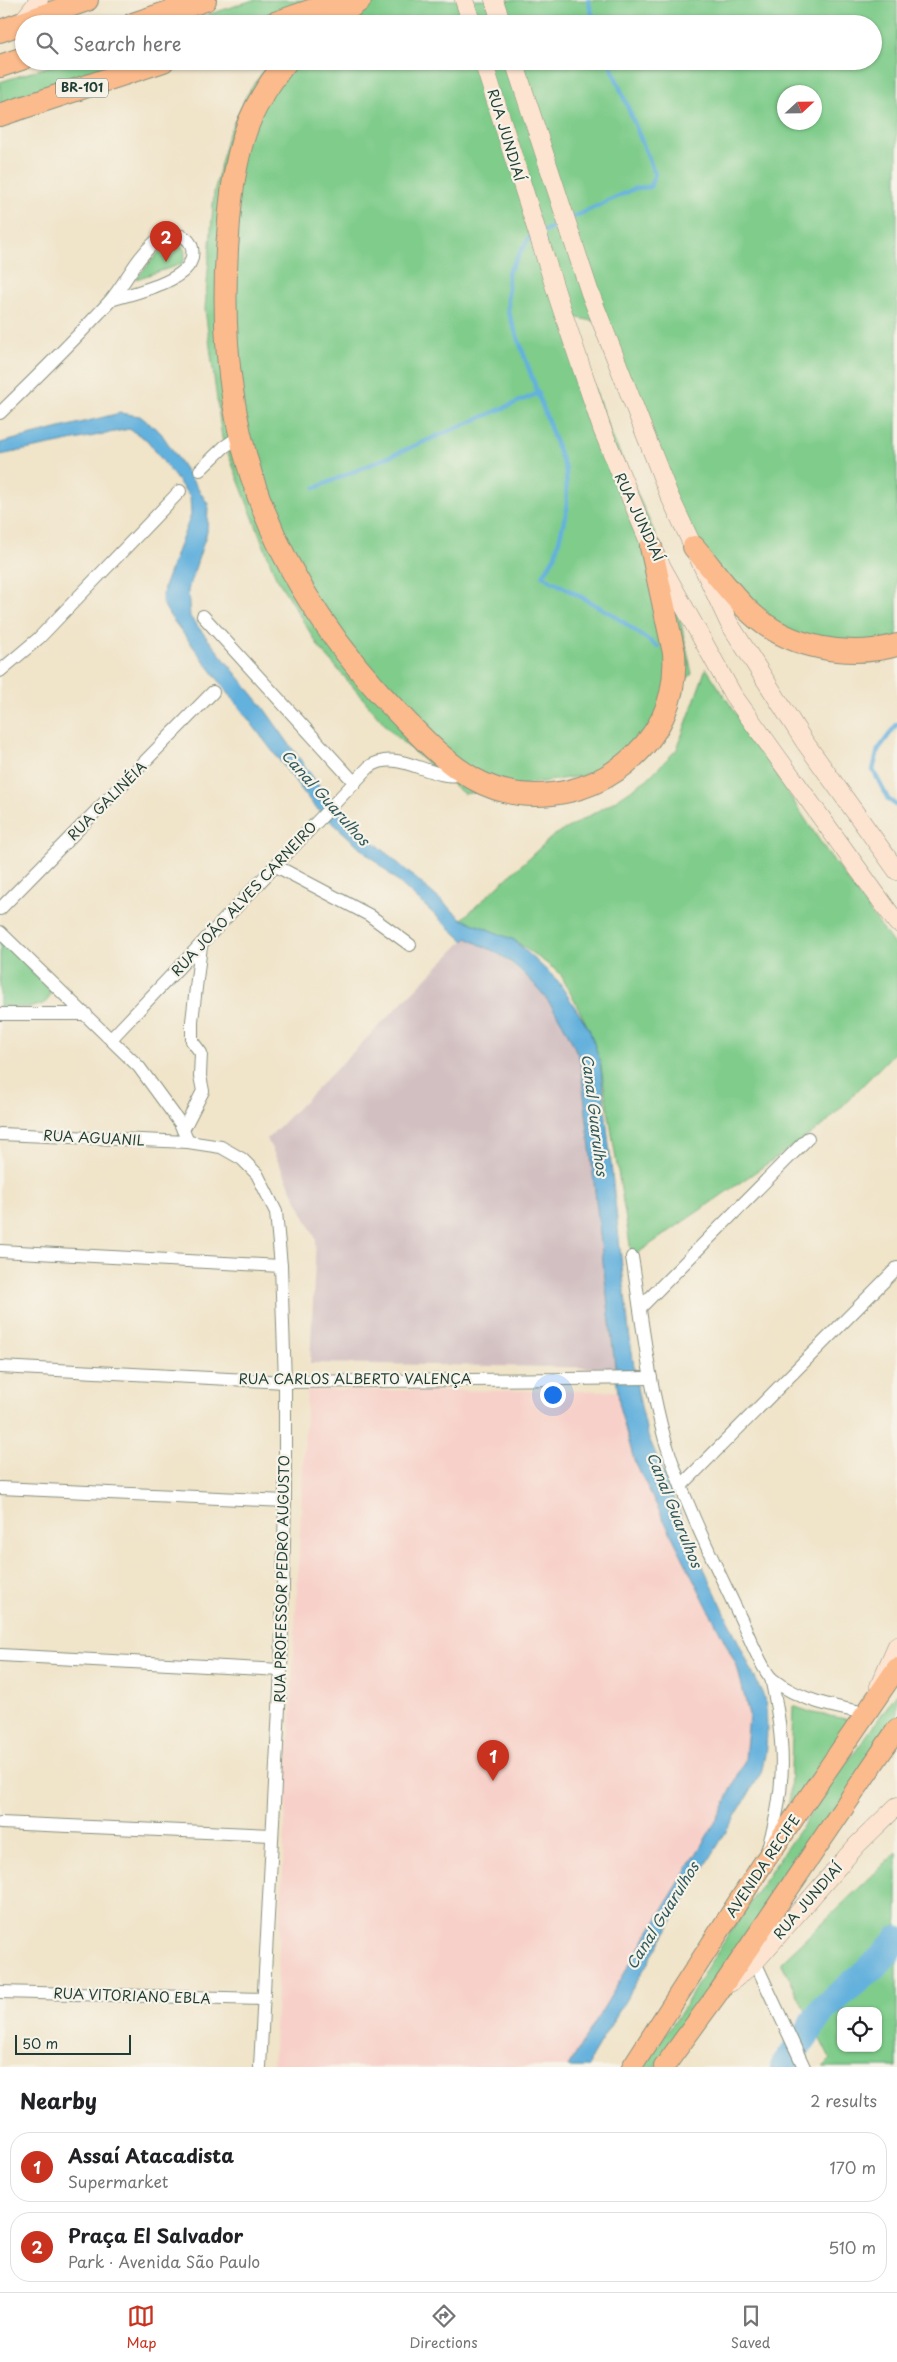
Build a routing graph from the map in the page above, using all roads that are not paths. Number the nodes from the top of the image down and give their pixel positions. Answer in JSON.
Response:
{"nodes":[{"id":1,"x":39,"y":0,"type":"edge"},
{"id":2,"x":87,"y":0,"type":"edge"},
{"id":3,"x":205,"y":0,"type":"edge"},
{"id":4,"x":342,"y":0,"type":"edge"},
{"id":5,"x":360,"y":0,"type":"edge"},
{"id":6,"x":464,"y":0,"type":"edge"},
{"id":7,"x":494,"y":0,"type":"edge"},
{"id":8,"x":20,"y":15,"type":"edge"},
{"id":9,"x":38,"y":15,"type":"edge"},
{"id":10,"x":160,"y":15,"type":"edge"},
{"id":11,"x":298,"y":15,"type":"edge"},
{"id":12,"x":339,"y":15,"type":"edge"},
{"id":13,"x":469,"y":15,"type":"edge"},
{"id":14,"x":499,"y":15,"type":"edge"},
{"id":15,"x":15,"y":61,"type":"edge"},
{"id":16,"x":0,"y":66,"type":"edge"},
{"id":17,"x":136,"y":70,"type":"edge"},
{"id":18,"x":280,"y":70,"type":"edge"},
{"id":19,"x":486,"y":70,"type":"edge"},
{"id":20,"x":517,"y":70,"type":"edge"},
{"id":21,"x":0,"y":115,"type":"edge"},
{"id":22,"x":111,"y":300,"type":"junction"},
{"id":23,"x":0,"y":413,"type":"edge"},
{"id":24,"x":240,"y":436,"type":"junction"},
{"id":25,"x":200,"y":470,"type":"dead end"},
{"id":26,"x":180,"y":491,"type":"dead end"},
{"id":27,"x":651,"y":547,"type":"junction"},
{"id":28,"x":694,"y":547,"type":"junction"},
{"id":29,"x":203,"y":616,"type":"dead end"},
{"id":30,"x":897,"y":646,"type":"edge"},
{"id":31,"x":0,"y":671,"type":"edge"},
{"id":32,"x":213,"y":692,"type":"dead end"},
{"id":33,"x":465,"y":774,"type":"junction"},
{"id":34,"x":355,"y":783,"type":"junction"},
{"id":35,"x":276,"y":866,"type":"junction"},
{"id":36,"x":897,"y":870,"type":"edge"},
{"id":37,"x":0,"y":909,"type":"edge"},
{"id":38,"x":897,"y":923,"type":"edge"},
{"id":39,"x":0,"y":932,"type":"edge"},
{"id":40,"x":410,"y":945,"type":"dead end"},
{"id":41,"x":201,"y":946,"type":"junction"},
{"id":42,"x":0,"y":1014,"type":"edge"},
{"id":43,"x":86,"y":1014,"type":"junction"},
{"id":44,"x":111,"y":1039,"type":"junction"},
{"id":45,"x":0,"y":1134,"type":"edge"},
{"id":46,"x":185,"y":1136,"type":"junction"},
{"id":47,"x":808,"y":1138,"type":"dead end"},
{"id":48,"x":0,"y":1251,"type":"edge"},
{"id":49,"x":632,"y":1257,"type":"dead end"},
{"id":50,"x":281,"y":1266,"type":"junction"},
{"id":51,"x":897,"y":1268,"type":"edge"},
{"id":52,"x":641,"y":1307,"type":"junction"},
{"id":53,"x":0,"y":1367,"type":"edge"},
{"id":54,"x":646,"y":1378,"type":"junction"},
{"id":55,"x":285,"y":1382,"type":"junction"},
{"id":56,"x":681,"y":1486,"type":"junction"},
{"id":57,"x":0,"y":1488,"type":"edge"},
{"id":58,"x":284,"y":1501,"type":"junction"},
{"id":59,"x":897,"y":1645,"type":"edge"},
{"id":60,"x":0,"y":1655,"type":"edge"},
{"id":61,"x":897,"y":1668,"type":"edge"},
{"id":62,"x":281,"y":1670,"type":"junction"},
{"id":63,"x":771,"y":1678,"type":"junction"},
{"id":64,"x":870,"y":1707,"type":"junction"},
{"id":65,"x":897,"y":1729,"type":"edge"},
{"id":66,"x":897,"y":1806,"type":"edge"},
{"id":67,"x":0,"y":1823,"type":"edge"},
{"id":68,"x":272,"y":1835,"type":"junction"},
{"id":69,"x":762,"y":1865,"type":"junction"},
{"id":70,"x":755,"y":1962,"type":"junction"},
{"id":71,"x":0,"y":1992,"type":"edge"},
{"id":72,"x":718,"y":1994,"type":"junction"},
{"id":73,"x":264,"y":1999,"type":"junction"},
{"id":74,"x":804,"y":2066,"type":"edge"},
{"id":75,"x":260,"y":2067,"type":"edge"},
{"id":76,"x":632,"y":2067,"type":"edge"},
{"id":77,"x":664,"y":2067,"type":"edge"}],
"edges":[{"from":1,"to":8,"type":"main road"},
{"from":2,"to":9,"type":"highway"},
{"from":3,"to":10,"type":"highway"},
{"from":4,"to":11,"type":"highway"},
{"from":5,"to":12,"type":"highway"},
{"from":6,"to":13,"type":"main road"},
{"from":7,"to":14,"type":"main road"},
{"from":15,"to":16,"type":"highway"},
{"from":17,"to":21,"type":"highway","number":"BR-101"},
{"from":18,"to":24,"type":"highway"},
{"from":19,"to":27,"type":"main road","name":"RUA JUNDIAÍ"},
{"from":20,"to":28,"type":"main road"},
{"from":22,"to":22,"type":"street"},
{"from":22,"to":23,"type":"street"},
{"from":24,"to":25,"type":"street"},
{"from":24,"to":33,"type":"highway"},
{"from":26,"to":31,"type":"street"},
{"from":27,"to":33,"type":"highway"},
{"from":27,"to":38,"type":"main road","name":"RUA JUNDIAÍ"},
{"from":28,"to":30,"type":"highway"},
{"from":28,"to":36,"type":"main road"},
{"from":29,"to":34,"type":"street"},
{"from":32,"to":37,"type":"street","name":"RUA GALINÉIA"},
{"from":33,"to":34,"type":"street","name":"RUA JOÃO ALVES CARNEIRO"},
{"from":34,"to":35,"type":"street","name":"RUA JOÃO ALVES CARNEIRO"},
{"from":35,"to":40,"type":"street"},
{"from":35,"to":41,"type":"street","name":"RUA JOÃO ALVES CARNEIRO"},
{"from":39,"to":43,"type":"street"},
{"from":41,"to":44,"type":"street","name":"RUA JOÃO ALVES CARNEIRO"},
{"from":41,"to":46,"type":"street"},
{"from":42,"to":43,"type":"street"},
{"from":43,"to":44,"type":"street"},
{"from":44,"to":46,"type":"street"},
{"from":45,"to":46,"type":"street","name":"RUA AGUANIL"},
{"from":46,"to":50,"type":"street","name":"RUA PROFESSOR PEDRO AUGUSTO"},
{"from":47,"to":52,"type":"street"},
{"from":48,"to":50,"type":"street"},
{"from":49,"to":52,"type":"street"},
{"from":50,"to":55,"type":"street","name":"RUA PROFESSOR PEDRO AUGUSTO"},
{"from":51,"to":56,"type":"street"},
{"from":52,"to":54,"type":"street"},
{"from":53,"to":55,"type":"street","name":"RUA CARLOS ALBERTO VALENÇA"},
{"from":54,"to":55,"type":"street","name":"RUA CARLOS ALBERTO VALENÇA"},
{"from":54,"to":56,"type":"street"},
{"from":55,"to":58,"type":"street","name":"RUA PROFESSOR PEDRO AUGUSTO"},
{"from":56,"to":63,"type":"street"},
{"from":57,"to":58,"type":"street"},
{"from":58,"to":62,"type":"street","name":"RUA PROFESSOR PEDRO AUGUSTO"},
{"from":59,"to":64,"type":"main road"},
{"from":60,"to":62,"type":"street"},
{"from":61,"to":64,"type":"main road","name":"AVENIDA RECIFE"},
{"from":62,"to":68,"type":"street","name":"RUA PROFESSOR PEDRO AUGUSTO"},
{"from":63,"to":64,"type":"street"},
{"from":63,"to":69,"type":"street"},
{"from":64,"to":69,"type":"main road","name":"AVENIDA RECIFE"},
{"from":65,"to":72,"type":"main road"},
{"from":66,"to":70,"type":"main road","name":"RUA JUNDIAÍ"},
{"from":67,"to":68,"type":"street"},
{"from":68,"to":73,"type":"street","name":"RUA PROFESSOR PEDRO AUGUSTO"},
{"from":69,"to":76,"type":"main road","name":"AVENIDA RECIFE"},
{"from":70,"to":72,"type":"main road","name":"RUA JUNDIAÍ"},
{"from":70,"to":74,"type":"street"},
{"from":71,"to":73,"type":"street","name":"RUA VITORIANO EBLA"},
{"from":72,"to":77,"type":"main road"},
{"from":73,"to":75,"type":"street","name":"RUA PROFESSOR PEDRO AUGUSTO"}]}
